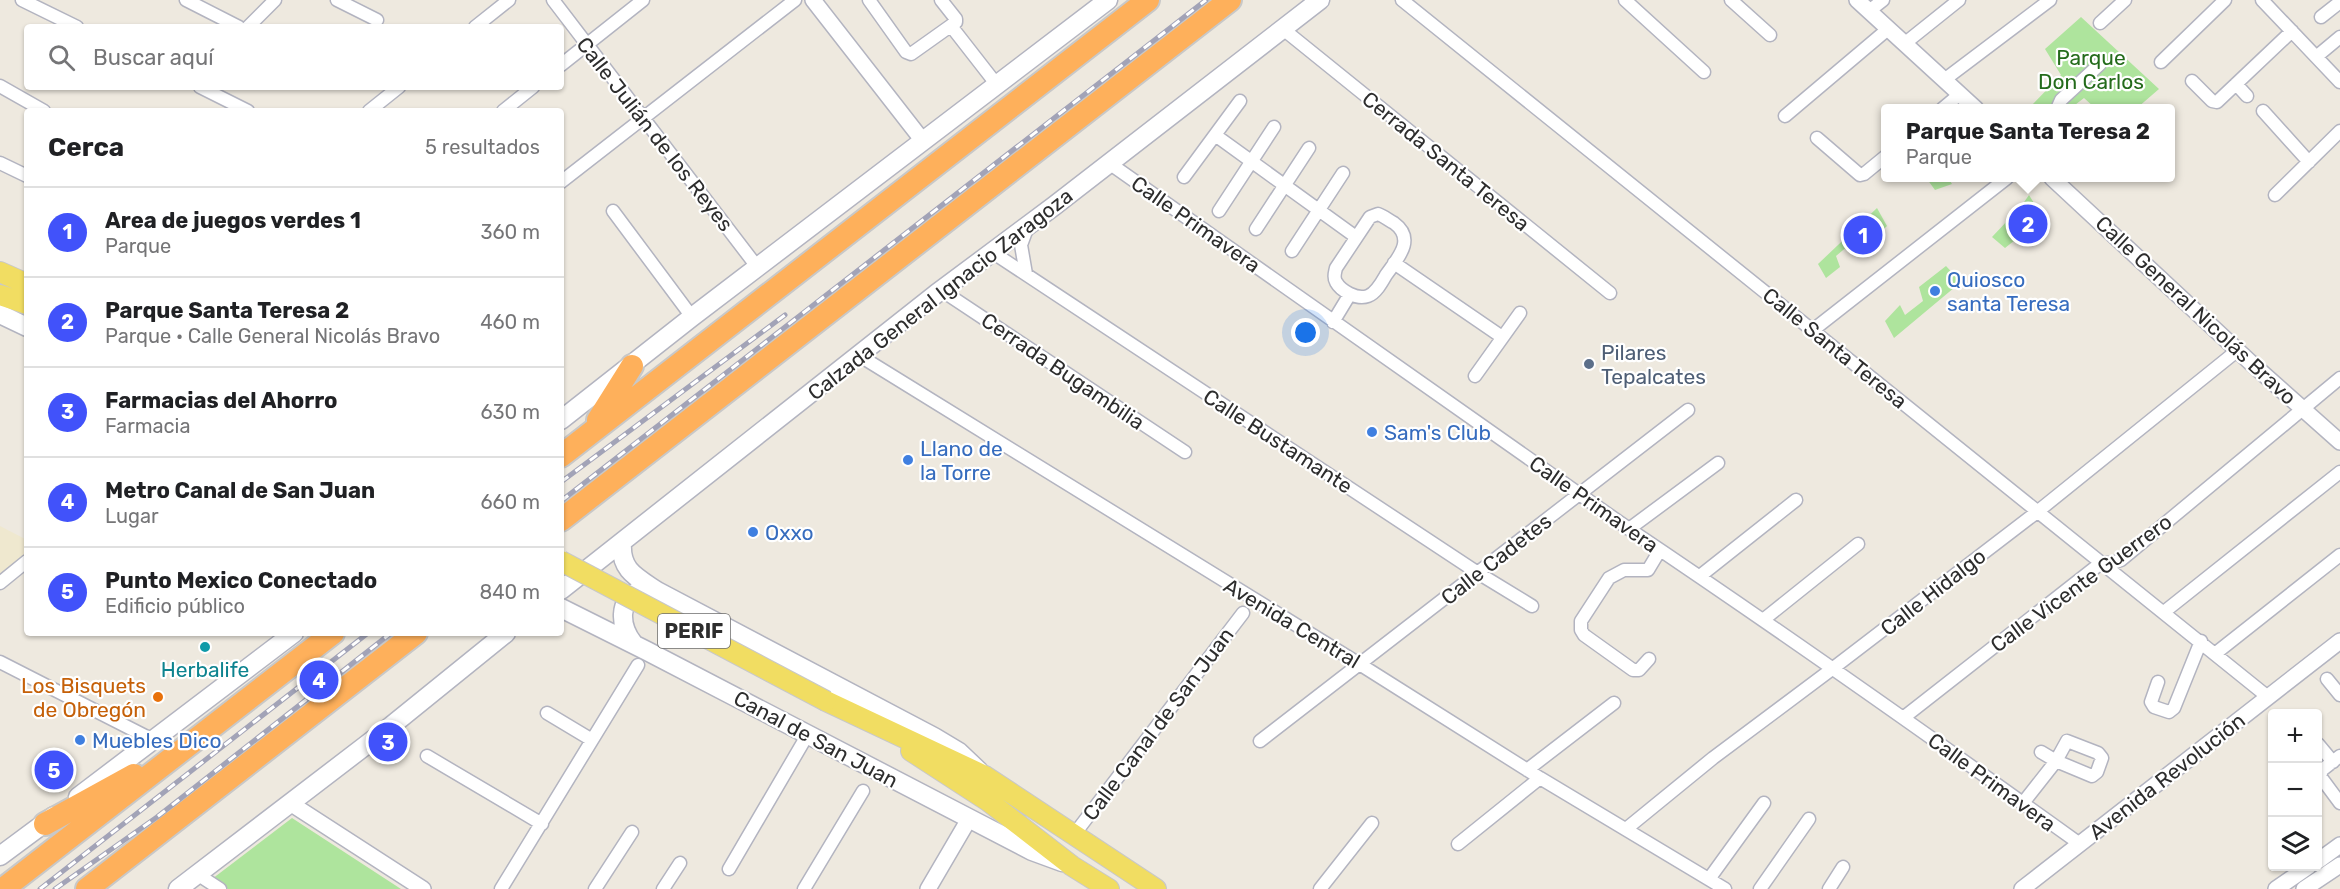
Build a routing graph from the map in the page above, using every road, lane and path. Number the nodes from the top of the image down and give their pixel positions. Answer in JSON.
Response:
{"nodes":[{"id":1,"x":22,"y":0,"type":"edge"},
{"id":2,"x":186,"y":0,"type":"edge"},
{"id":3,"x":275,"y":0,"type":"edge"},
{"id":4,"x":337,"y":0,"type":"edge"},
{"id":5,"x":509,"y":0,"type":"edge"},
{"id":6,"x":553,"y":0,"type":"edge"},
{"id":7,"x":643,"y":0,"type":"edge"},
{"id":8,"x":795,"y":0,"type":"edge"},
{"id":9,"x":813,"y":0,"type":"edge"},
{"id":10,"x":869,"y":0,"type":"edge"},
{"id":11,"x":941,"y":0,"type":"edge"},
{"id":12,"x":1108,"y":0,"type":"edge"},
{"id":13,"x":1148,"y":0,"type":"edge"},
{"id":14,"x":1230,"y":0,"type":"edge"},
{"id":15,"x":1320,"y":0,"type":"edge"},
{"id":16,"x":1402,"y":0,"type":"edge"},
{"id":17,"x":1625,"y":0,"type":"edge"},
{"id":18,"x":1731,"y":0,"type":"edge"},
{"id":19,"x":1857,"y":0,"type":"edge"},
{"id":20,"x":1883,"y":0,"type":"edge"},
{"id":21,"x":1959,"y":0,"type":"edge"},
{"id":22,"x":2050,"y":0,"type":"edge"},
{"id":23,"x":2125,"y":0,"type":"edge"},
{"id":24,"x":2225,"y":0,"type":"edge"},
{"id":25,"x":2262,"y":0,"type":"edge"},
{"id":26,"x":2340,"y":3,"type":"edge"},
{"id":27,"x":1869,"y":11,"type":"junction"},
{"id":28,"x":2321,"y":17,"type":"dead end"},
{"id":29,"x":377,"y":20,"type":"dead end"},
{"id":30,"x":2100,"y":23,"type":"dead end"},
{"id":31,"x":71,"y":24,"type":"edge"},
{"id":32,"x":233,"y":24,"type":"edge"},
{"id":33,"x":251,"y":24,"type":"edge"},
{"id":34,"x":479,"y":24,"type":"edge"},
{"id":35,"x":951,"y":26,"type":"junction"},
{"id":36,"x":1283,"y":29,"type":"junction"},
{"id":37,"x":1888,"y":29,"type":"junction"},
{"id":38,"x":2292,"y":31,"type":"junction"},
{"id":39,"x":1770,"y":35,"type":"dead end"},
{"id":40,"x":2340,"y":37,"type":"edge"},
{"id":41,"x":1904,"y":44,"type":"junction"},
{"id":42,"x":586,"y":45,"type":"junction"},
{"id":43,"x":2316,"y":57,"type":"junction"},
{"id":44,"x":2161,"y":62,"type":"dead end"},
{"id":45,"x":564,"y":63,"type":"edge"},
{"id":46,"x":2100,"y":64,"type":"dead end"},
{"id":47,"x":1704,"y":72,"type":"dead end"},
{"id":48,"x":1944,"y":80,"type":"junction"},
{"id":49,"x":2192,"y":81,"type":"dead end"},
{"id":50,"x":2340,"y":82,"type":"edge"},
{"id":51,"x":2236,"y":84,"type":"junction"},
{"id":52,"x":998,"y":85,"type":"junction"},
{"id":53,"x":0,"y":86,"type":"edge"},
{"id":54,"x":206,"y":90,"type":"edge"},
{"id":55,"x":395,"y":90,"type":"edge"},
{"id":56,"x":529,"y":90,"type":"edge"},
{"id":57,"x":1960,"y":94,"type":"junction"},
{"id":58,"x":2247,"y":96,"type":"dead end"},
{"id":59,"x":1240,"y":101,"type":"dead end"},
{"id":60,"x":1947,"y":104,"type":"edge"},
{"id":61,"x":1971,"y":104,"type":"edge"},
{"id":62,"x":2059,"y":104,"type":"edge"},
{"id":63,"x":39,"y":108,"type":"edge"},
{"id":64,"x":242,"y":108,"type":"edge"},
{"id":65,"x":373,"y":108,"type":"edge"},
{"id":66,"x":507,"y":108,"type":"edge"},
{"id":67,"x":2263,"y":111,"type":"dead end"},
{"id":68,"x":1785,"y":116,"type":"dead end"},
{"id":69,"x":643,"y":118,"type":"junction"},
{"id":70,"x":1274,"y":127,"type":"dead end"},
{"id":71,"x":2340,"y":130,"type":"edge"},
{"id":72,"x":1215,"y":135,"type":"junction"},
{"id":73,"x":1817,"y":138,"type":"dead end"},
{"id":74,"x":923,"y":141,"type":"junction"},
{"id":75,"x":1309,"y":148,"type":"dead end"},
{"id":76,"x":1252,"y":160,"type":"junction"},
{"id":77,"x":1881,"y":160,"type":"edge"},
{"id":78,"x":2309,"y":162,"type":"junction"},
{"id":79,"x":0,"y":163,"type":"edge"},
{"id":80,"x":1109,"y":163,"type":"junction"},
{"id":81,"x":1343,"y":173,"type":"dead end"},
{"id":82,"x":24,"y":175,"type":"edge"},
{"id":83,"x":1184,"y":177,"type":"dead end"},
{"id":84,"x":564,"y":180,"type":"edge"},
{"id":85,"x":2000,"y":182,"type":"edge"},
{"id":86,"x":2057,"y":182,"type":"edge"},
{"id":87,"x":1285,"y":184,"type":"junction"},
{"id":88,"x":2276,"y":195,"type":"dead end"},
{"id":89,"x":1318,"y":209,"type":"junction"},
{"id":90,"x":613,"y":211,"type":"dead end"},
{"id":91,"x":1219,"y":211,"type":"dead end"},
{"id":92,"x":1028,"y":225,"type":"junction"},
{"id":93,"x":1256,"y":229,"type":"dead end"},
{"id":94,"x":1356,"y":237,"type":"junction"},
{"id":95,"x":1292,"y":251,"type":"dead end"},
{"id":96,"x":992,"y":252,"type":"junction"},
{"id":97,"x":1394,"y":263,"type":"junction"},
{"id":98,"x":758,"y":268,"type":"junction"},
{"id":99,"x":0,"y":272,"type":"edge"},
{"id":100,"x":1026,"y":274,"type":"junction"},
{"id":101,"x":24,"y":283,"type":"edge"},
{"id":102,"x":941,"y":290,"type":"junction"},
{"id":103,"x":1610,"y":293,"type":"dead end"},
{"id":104,"x":1350,"y":294,"type":"junction"},
{"id":105,"x":0,"y":295,"type":"edge"},
{"id":106,"x":24,"y":303,"type":"edge"},
{"id":107,"x":1520,"y":313,"type":"dead end"},
{"id":108,"x":0,"y":314,"type":"edge"},
{"id":109,"x":692,"y":317,"type":"junction"},
{"id":110,"x":1333,"y":322,"type":"junction"},
{"id":111,"x":24,"y":326,"type":"edge"},
{"id":112,"x":1813,"y":330,"type":"junction"},
{"id":113,"x":1502,"y":337,"type":"junction"},
{"id":114,"x":2238,"y":350,"type":"junction"},
{"id":115,"x":860,"y":356,"type":"junction"},
{"id":116,"x":632,"y":366,"type":"junction"},
{"id":117,"x":1475,"y":375,"type":"dead end"},
{"id":118,"x":2340,"y":378,"type":"edge"},
{"id":119,"x":2302,"y":409,"type":"junction"},
{"id":120,"x":1688,"y":410,"type":"dead end"},
{"id":121,"x":564,"y":413,"type":"edge"},
{"id":122,"x":588,"y":435,"type":"junction"},
{"id":123,"x":2337,"y":435,"type":"edge"},
{"id":124,"x":1185,"y":452,"type":"dead end"},
{"id":125,"x":564,"y":454,"type":"edge"},
{"id":126,"x":1718,"y":463,"type":"dead end"},
{"id":127,"x":2340,"y":472,"type":"edge"},
{"id":128,"x":1580,"y":494,"type":"junction"},
{"id":129,"x":1796,"y":500,"type":"dead end"},
{"id":130,"x":2037,"y":512,"type":"junction"},
{"id":131,"x":564,"y":518,"type":"edge"},
{"id":132,"x":1629,"y":529,"type":"junction"},
{"id":133,"x":622,"y":543,"type":"junction"},
{"id":134,"x":1858,"y":543,"type":"dead end"},
{"id":135,"x":1660,"y":550,"type":"junction"},
{"id":136,"x":2340,"y":555,"type":"edge"},
{"id":137,"x":24,"y":563,"type":"edge"},
{"id":138,"x":564,"y":563,"type":"edge"},
{"id":139,"x":2101,"y":563,"type":"junction"},
{"id":140,"x":1478,"y":573,"type":"junction"},
{"id":141,"x":1700,"y":576,"type":"junction"},
{"id":142,"x":0,"y":583,"type":"edge"},
{"id":143,"x":564,"y":588,"type":"edge"},
{"id":144,"x":657,"y":591,"type":"junction"},
{"id":145,"x":1532,"y":606,"type":"dead end"},
{"id":146,"x":564,"y":609,"type":"edge"},
{"id":147,"x":2164,"y":612,"type":"junction"},
{"id":148,"x":1243,"y":613,"type":"dead end"},
{"id":149,"x":1763,"y":620,"type":"junction"},
{"id":150,"x":290,"y":636,"type":"edge"},
{"id":151,"x":329,"y":636,"type":"edge"},
{"id":152,"x":412,"y":636,"type":"edge"},
{"id":153,"x":502,"y":636,"type":"edge"},
{"id":154,"x":2340,"y":641,"type":"edge"},
{"id":155,"x":2201,"y":642,"type":"junction"},
{"id":156,"x":633,"y":643,"type":"junction"},
{"id":157,"x":2216,"y":653,"type":"junction"},
{"id":158,"x":1649,"y":658,"type":"dead end"},
{"id":159,"x":0,"y":662,"type":"edge"},
{"id":160,"x":1361,"y":664,"type":"junction"},
{"id":161,"x":638,"y":666,"type":"dead end"},
{"id":162,"x":1832,"y":669,"type":"junction"},
{"id":163,"x":2327,"y":679,"type":"dead end"},
{"id":164,"x":2158,"y":682,"type":"dead end"},
{"id":165,"x":2340,"y":694,"type":"edge"},
{"id":166,"x":2268,"y":697,"type":"junction"},
{"id":167,"x":1614,"y":703,"type":"dead end"},
{"id":168,"x":547,"y":713,"type":"dead end"},
{"id":169,"x":1903,"y":718,"type":"junction"},
{"id":170,"x":866,"y":721,"type":"junction"},
{"id":171,"x":808,"y":734,"type":"junction"},
{"id":172,"x":153,"y":740,"type":"junction"},
{"id":173,"x":592,"y":740,"type":"junction"},
{"id":174,"x":1260,"y":741,"type":"dead end"},
{"id":175,"x":2322,"y":747,"type":"edge"},
{"id":176,"x":2041,"y":752,"type":"dead end"},
{"id":177,"x":427,"y":756,"type":"dead end"},
{"id":178,"x":2337,"y":759,"type":"edge"},
{"id":179,"x":166,"y":763,"type":"junction"},
{"id":180,"x":1527,"y":770,"type":"junction"},
{"id":181,"x":985,"y":776,"type":"junction"},
{"id":182,"x":1540,"y":778,"type":"junction"},
{"id":183,"x":863,"y":791,"type":"dead end"},
{"id":184,"x":290,"y":803,"type":"junction"},
{"id":185,"x":1764,"y":803,"type":"dead end"},
{"id":186,"x":2023,"y":803,"type":"junction"},
{"id":187,"x":2340,"y":803,"type":"edge"},
{"id":188,"x":969,"y":819,"type":"junction"},
{"id":189,"x":1809,"y":819,"type":"dead end"},
{"id":190,"x":1372,"y":823,"type":"dead end"},
{"id":191,"x":45,"y":824,"type":"junction"},
{"id":192,"x":542,"y":824,"type":"junction"},
{"id":193,"x":1626,"y":829,"type":"junction"},
{"id":194,"x":632,"y":832,"type":"dead end"},
{"id":195,"x":1073,"y":836,"type":"junction"},
{"id":196,"x":1458,"y":844,"type":"dead end"},
{"id":197,"x":2080,"y":844,"type":"junction"},
{"id":198,"x":2340,"y":845,"type":"edge"},
{"id":199,"x":0,"y":856,"type":"edge"},
{"id":200,"x":2322,"y":858,"type":"edge"},
{"id":201,"x":680,"y":863,"type":"dead end"},
{"id":202,"x":2340,"y":865,"type":"edge"},
{"id":203,"x":1072,"y":866,"type":"junction"},
{"id":204,"x":1843,"y":867,"type":"dead end"},
{"id":205,"x":729,"y":869,"type":"dead end"},
{"id":206,"x":2303,"y":871,"type":"edge"},
{"id":207,"x":197,"y":874,"type":"junction"},
{"id":208,"x":1709,"y":879,"type":"junction"},
{"id":209,"x":1100,"y":886,"type":"edge"},
{"id":210,"x":3,"y":889,"type":"edge"},
{"id":211,"x":87,"y":889,"type":"edge"},
{"id":212,"x":178,"y":889,"type":"edge"},
{"id":213,"x":220,"y":889,"type":"edge"},
{"id":214,"x":423,"y":889,"type":"edge"},
{"id":215,"x":501,"y":889,"type":"edge"},
{"id":216,"x":595,"y":889,"type":"edge"},
{"id":217,"x":663,"y":889,"type":"edge"},
{"id":218,"x":804,"y":889,"type":"edge"},
{"id":219,"x":928,"y":889,"type":"edge"},
{"id":220,"x":1156,"y":889,"type":"edge"},
{"id":221,"x":1320,"y":889,"type":"edge"},
{"id":222,"x":1725,"y":889,"type":"edge"},
{"id":223,"x":1760,"y":889,"type":"edge"},
{"id":224,"x":1829,"y":889,"type":"edge"},
{"id":225,"x":2022,"y":889,"type":"edge"},
{"id":226,"x":2276,"y":889,"type":"edge"},
{"id":227,"x":2304,"y":889,"type":"edge"}],
"edges":[{"from":1,"to":31,"type":"street"},
{"from":2,"to":32,"type":"street"},
{"from":3,"to":33,"type":"street"},
{"from":4,"to":29,"type":"street"},
{"from":5,"to":34,"type":"street"},
{"from":6,"to":42,"type":"street","name":"Calle Julián de los Reyes"},
{"from":7,"to":42,"type":"street"},
{"from":8,"to":69,"type":"street"},
{"from":9,"to":74,"type":"street"},
{"from":10,"to":35,"type":"street"},
{"from":11,"to":35,"type":"street"},
{"from":12,"to":52,"type":"main road"},
{"from":13,"to":122,"type":"highway"},
{"from":14,"to":131,"type":"highway"},
{"from":15,"to":36,"type":"main road","name":"Calzada General Ignacio Zaragoza"},
{"from":16,"to":112,"type":"street","name":"Calle Santa Teresa"},
{"from":17,"to":47,"type":"street"},
{"from":18,"to":39,"type":"street"},
{"from":19,"to":27,"type":"street"},
{"from":20,"to":27,"type":"street"},
{"from":21,"to":41,"type":"street"},
{"from":22,"to":48,"type":"street"},
{"from":23,"to":30,"type":"street"},
{"from":24,"to":44,"type":"street"},
{"from":25,"to":38,"type":"street"},
{"from":26,"to":28,"type":"street"},
{"from":27,"to":37,"type":"street"},
{"from":35,"to":52,"type":"street"},
{"from":36,"to":80,"type":"main road","name":"Calzada General Ignacio Zaragoza"},
{"from":36,"to":103,"type":"street","name":"Cerrada Santa Teresa"},
{"from":37,"to":41,"type":"street"},
{"from":37,"to":68,"type":"street"},
{"from":38,"to":43,"type":"street"},
{"from":38,"to":51,"type":"street"},
{"from":40,"to":43,"type":"street"},
{"from":41,"to":48,"type":"street"},
{"from":42,"to":45,"type":"street"},
{"from":42,"to":69,"type":"street","name":"Calle Julián de los Reyes"},
{"from":43,"to":50,"type":"street"},
{"from":46,"to":62,"type":"street"},
{"from":48,"to":57,"type":"street"},
{"from":49,"to":51,"type":"street"},
{"from":51,"to":58,"type":"street"},
{"from":52,"to":74,"type":"main road"},
{"from":53,"to":63,"type":"street"},
{"from":54,"to":64,"type":"street"},
{"from":55,"to":65,"type":"street"},
{"from":56,"to":66,"type":"street"},
{"from":57,"to":60,"type":"street"},
{"from":57,"to":61,"type":"street"},
{"from":59,"to":72,"type":"street"},
{"from":67,"to":78,"type":"street"},
{"from":69,"to":84,"type":"street"},
{"from":69,"to":98,"type":"street","name":"Calle Julián de los Reyes"},
{"from":70,"to":76,"type":"street"},
{"from":71,"to":78,"type":"street"},
{"from":72,"to":76,"type":"street"},
{"from":72,"to":83,"type":"street"},
{"from":73,"to":77,"type":"street"},
{"from":74,"to":98,"type":"main road"},
{"from":75,"to":87,"type":"street"},
{"from":76,"to":87,"type":"street"},
{"from":76,"to":91,"type":"street"},
{"from":78,"to":88,"type":"street"},
{"from":79,"to":82,"type":"street"},
{"from":80,"to":92,"type":"main road","name":"Calzada General Ignacio Zaragoza"},
{"from":80,"to":110,"type":"street","name":"Calle Primavera"},
{"from":81,"to":89,"type":"street"},
{"from":85,"to":112,"type":"street"},
{"from":86,"to":114,"type":"street","name":"Calle General Nicolás Bravo"},
{"from":87,"to":89,"type":"street"},
{"from":87,"to":93,"type":"street"},
{"from":89,"to":94,"type":"street"},
{"from":89,"to":95,"type":"street"},
{"from":90,"to":109,"type":"street"},
{"from":92,"to":96,"type":"main road","name":"Calzada General Ignacio Zaragoza"},
{"from":92,"to":100,"type":"street"},
{"from":94,"to":97,"type":"street"},
{"from":94,"to":104,"type":"street"},
{"from":96,"to":100,"type":"street","name":"Calle Bustamante"},
{"from":96,"to":102,"type":"main road","name":"Calzada General Ignacio Zaragoza"},
{"from":97,"to":104,"type":"street"},
{"from":97,"to":113,"type":"street"},
{"from":98,"to":109,"type":"main road"},
{"from":99,"to":101,"type":"main road"},
{"from":100,"to":140,"type":"street","name":"Calle Bustamante"},
{"from":102,"to":115,"type":"main road","name":"Calzada General Ignacio Zaragoza"},
{"from":102,"to":124,"type":"street","name":"Cerrada Bugambilia"},
{"from":104,"to":110,"type":"street"},
{"from":105,"to":106,"type":"main road"},
{"from":107,"to":113,"type":"street"},
{"from":108,"to":111,"type":"main road"},
{"from":109,"to":116,"type":"main road"},
{"from":110,"to":128,"type":"street","name":"Calle Primavera"},
{"from":112,"to":130,"type":"street","name":"Calle Santa Teresa"},
{"from":113,"to":117,"type":"street"},
{"from":114,"to":119,"type":"street","name":"Calle General Nicolás Bravo"},
{"from":114,"to":130,"type":"street","name":"Calle Hidalgo"},
{"from":115,"to":133,"type":"main road","name":"Calzada General Ignacio Zaragoza"},
{"from":115,"to":160,"type":"street","name":"Avenida Central"},
{"from":116,"to":121,"type":"main road"},
{"from":116,"to":122,"type":"highway"},
{"from":118,"to":119,"type":"street","name":"Calle Vicente Guerrero"},
{"from":119,"to":123,"type":"street","name":"Calle General Nicolás Bravo"},
{"from":119,"to":139,"type":"street","name":"Calle Vicente Guerrero"},
{"from":120,"to":128,"type":"street","name":"Calle Cadetes"},
{"from":122,"to":125,"type":"highway"},
{"from":126,"to":132,"type":"street"},
{"from":127,"to":147,"type":"street"},
{"from":128,"to":132,"type":"street","name":"Calle Primavera"},
{"from":128,"to":140,"type":"street","name":"Calle Cadetes"},
{"from":129,"to":141,"type":"street"},
{"from":130,"to":139,"type":"street","name":"Calle Santa Teresa"},
{"from":130,"to":162,"type":"street","name":"Calle Hidalgo"},
{"from":132,"to":135,"type":"street","name":"Calle Primavera"},
{"from":133,"to":143,"type":"main road","name":"Calzada General Ignacio Zaragoza"},
{"from":133,"to":144,"type":"main road","name":"Canal de San Juan"},
{"from":134,"to":149,"type":"street"},
{"from":135,"to":141,"type":"street","name":"Calle Primavera"},
{"from":135,"to":158,"type":"street"},
{"from":136,"to":157,"type":"street"},
{"from":137,"to":142,"type":"street"},
{"from":138,"to":170,"type":"main road","name":"Canal de San Juan","number":"PERIF","bridge":true},
{"from":139,"to":147,"type":"street","name":"Calle Santa Teresa"},
{"from":139,"to":169,"type":"street","name":"Calle Vicente Guerrero"},
{"from":140,"to":145,"type":"street","name":"Calle Bustamante"},
{"from":140,"to":160,"type":"street","name":"Calle Cadetes"},
{"from":141,"to":149,"type":"street","name":"Calle Primavera"},
{"from":144,"to":156,"type":"main road"},
{"from":144,"to":181,"type":"main road","name":"Canal de San Juan"},
{"from":146,"to":156,"type":"main road","name":"Canal de San Juan"},
{"from":147,"to":155,"type":"street","name":"Calle Santa Teresa"},
{"from":148,"to":195,"type":"street","name":"Calle Canal de San Juan"},
{"from":149,"to":162,"type":"street","name":"Calle Primavera"},
{"from":150,"to":172,"type":"main road"},
{"from":151,"to":179,"type":"highway"},
{"from":152,"to":211,"type":"highway"},
{"from":153,"to":184,"type":"main road"},
{"from":154,"to":166,"type":"street","name":"Avenida Revolución"},
{"from":155,"to":157,"type":"street","name":"Calle Santa Teresa"},
{"from":155,"to":164,"type":"street"},
{"from":156,"to":171,"type":"main road","name":"Canal de San Juan"},
{"from":157,"to":166,"type":"street","name":"Calle Santa Teresa"},
{"from":159,"to":172,"type":"street"},
{"from":160,"to":174,"type":"street","name":"Calle Cadetes"},
{"from":160,"to":180,"type":"street","name":"Avenida Central"},
{"from":161,"to":173,"type":"street"},
{"from":162,"to":169,"type":"street","name":"Calle Primavera"},
{"from":162,"to":193,"type":"street","name":"Calle Hidalgo"},
{"from":163,"to":165,"type":"street"},
{"from":166,"to":197,"type":"street","name":"Avenida Revolución"},
{"from":167,"to":180,"type":"street"},
{"from":168,"to":173,"type":"street"},
{"from":169,"to":186,"type":"street","name":"Calle Primavera"},
{"from":170,"to":181,"type":"main road","name":"Canal de San Juan","number":"PERIF"},
{"from":170,"to":203,"type":"main road","name":"Canal de San Juan","number":"PERIF"},
{"from":171,"to":188,"type":"main road","name":"Canal de San Juan"},
{"from":171,"to":205,"type":"street"},
{"from":172,"to":191,"type":"main road"},
{"from":173,"to":192,"type":"street"},
{"from":175,"to":178,"type":"street"},
{"from":176,"to":186,"type":"street"},
{"from":177,"to":192,"type":"street"},
{"from":178,"to":187,"type":"street"},
{"from":179,"to":191,"type":"highway"},
{"from":179,"to":210,"type":"highway"},
{"from":180,"to":182,"type":"street","name":"Avenida Central"},
{"from":181,"to":195,"type":"main road","name":"Canal de San Juan","number":"PERIF"},
{"from":182,"to":193,"type":"street","name":"Avenida Central"},
{"from":182,"to":196,"type":"street"},
{"from":183,"to":218,"type":"street"},
{"from":184,"to":207,"type":"main road"},
{"from":184,"to":214,"type":"street"},
{"from":185,"to":208,"type":"street"},
{"from":186,"to":197,"type":"street","name":"Calle Primavera"},
{"from":188,"to":203,"type":"main road","name":"Canal de San Juan"},
{"from":188,"to":219,"type":"street"},
{"from":189,"to":223,"type":"street"},
{"from":190,"to":221,"type":"street"},
{"from":191,"to":199,"type":"main road"},
{"from":192,"to":215,"type":"street"},
{"from":193,"to":208,"type":"street","name":"Avenida Central"},
{"from":194,"to":216,"type":"street"},
{"from":195,"to":220,"type":"main road","name":"Canal de San Juan","number":"PERIF"},
{"from":197,"to":225,"type":"street","name":"Avenida Revolución"},
{"from":198,"to":200,"type":"street"},
{"from":201,"to":217,"type":"street"},
{"from":202,"to":227,"type":"street"},
{"from":203,"to":209,"type":"main road","name":"Canal de San Juan","number":"PERIF"},
{"from":204,"to":224,"type":"street"},
{"from":206,"to":226,"type":"street"},
{"from":207,"to":212,"type":"main road"},
{"from":207,"to":213,"type":"street"},
{"from":208,"to":222,"type":"street","name":"Avenida Central"}]}
